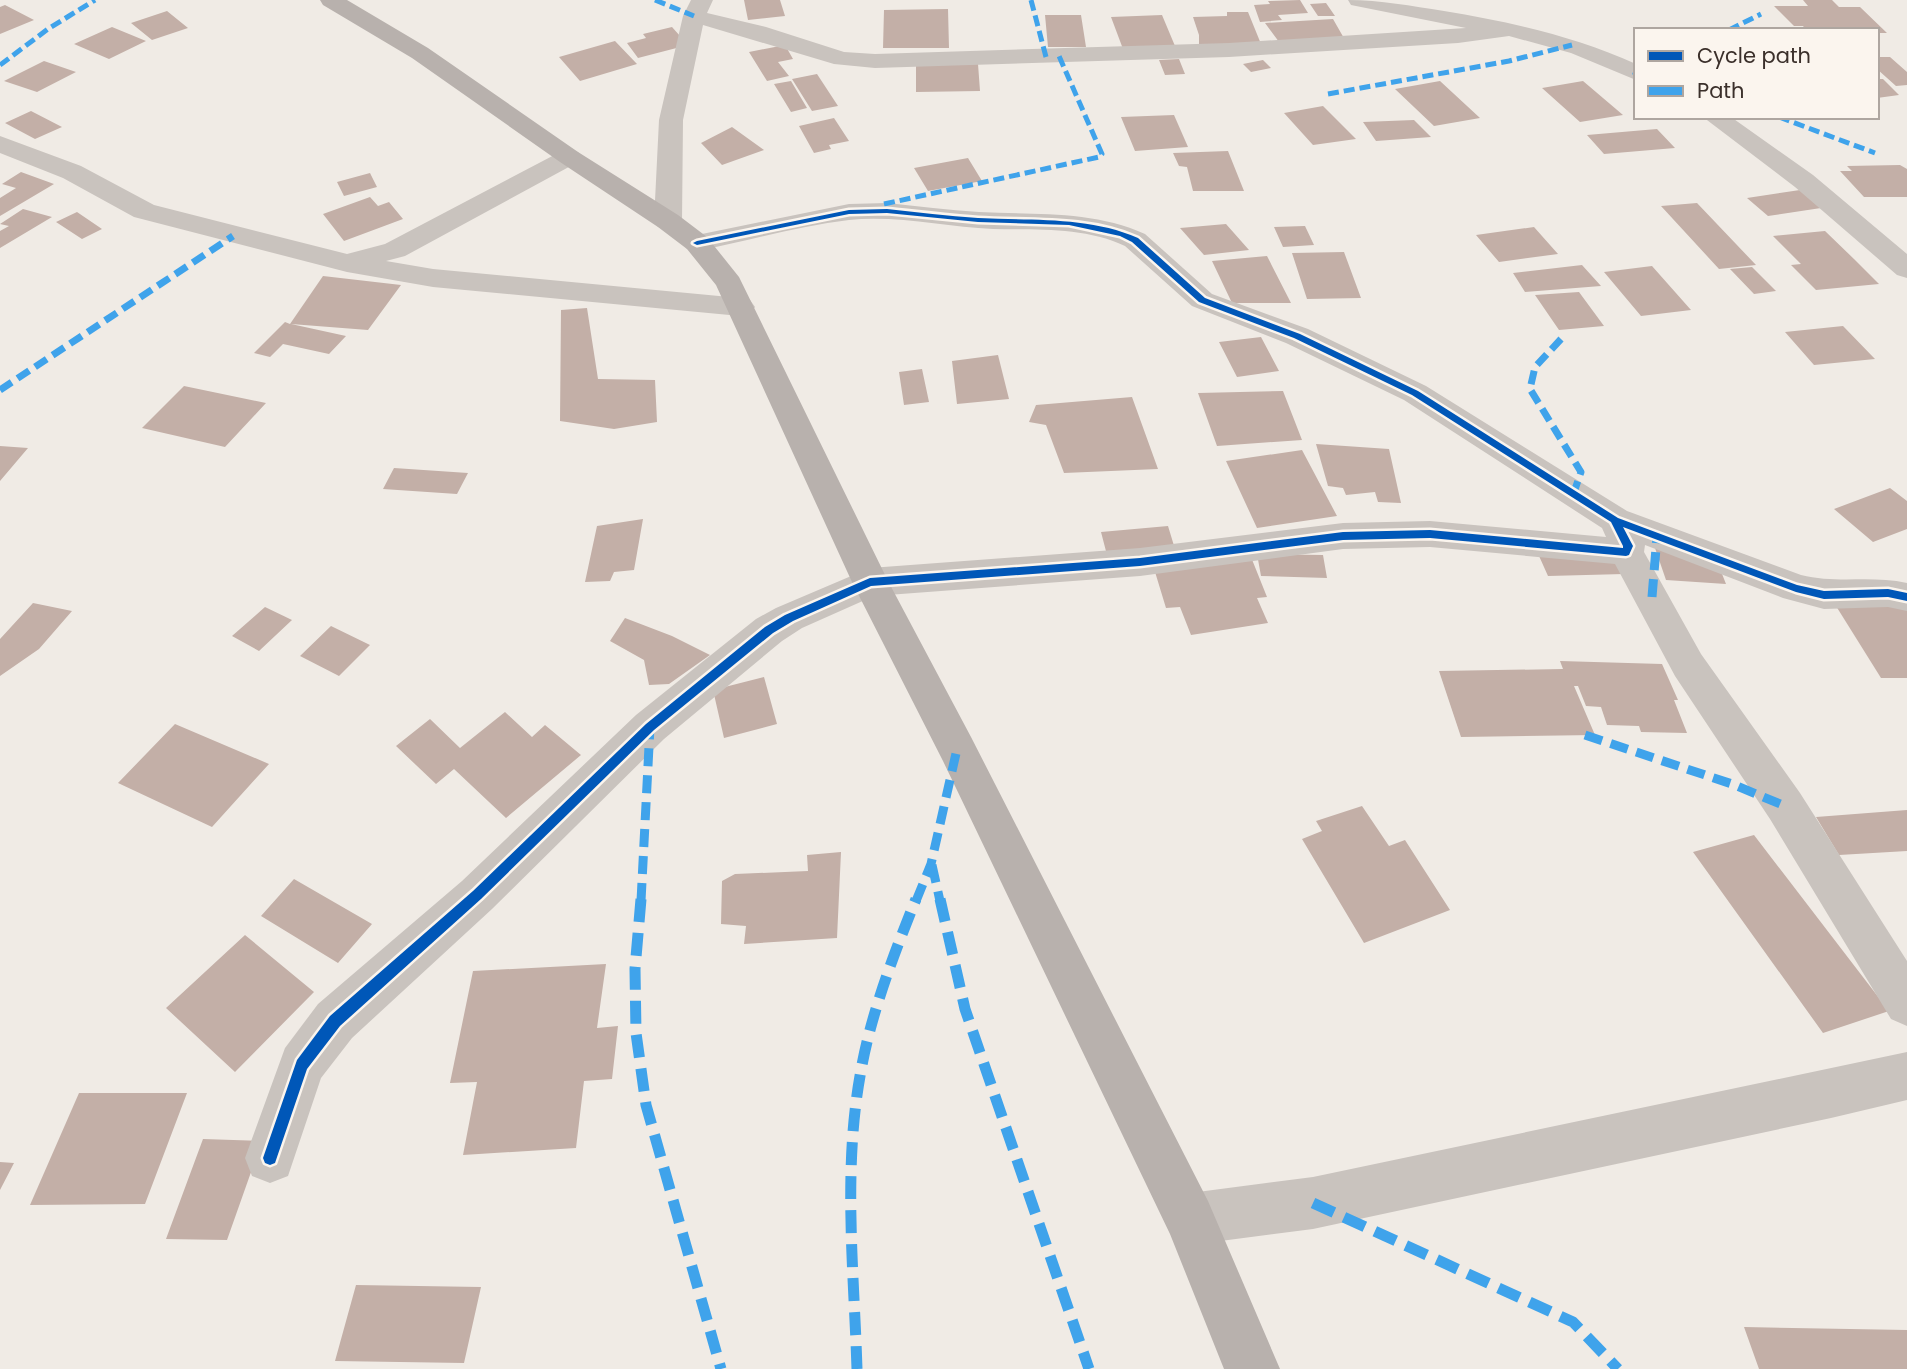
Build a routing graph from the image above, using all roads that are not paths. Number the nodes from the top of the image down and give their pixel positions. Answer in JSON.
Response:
{"nodes":[{"id":1,"x":331,"y":0,"type":"edge"},
{"id":2,"x":1359,"y":0,"type":"edge"},
{"id":3,"x":698,"y":8,"type":"edge"},
{"id":4,"x":1509,"y":29,"type":"junction"},
{"id":5,"x":1634,"y":72,"type":"edge"},
{"id":6,"x":1718,"y":119,"type":"edge"},
{"id":7,"x":0,"y":144,"type":"edge"},
{"id":8,"x":569,"y":157,"type":"junction"},
{"id":9,"x":668,"y":221,"type":"junction"},
{"id":10,"x":697,"y":243,"type":"junction"},
{"id":11,"x":348,"y":263,"type":"junction"},
{"id":12,"x":1907,"y":269,"type":"edge"},
{"id":13,"x":740,"y":307,"type":"junction"},
{"id":14,"x":1620,"y":536,"type":"junction"},
{"id":15,"x":870,"y":582,"type":"junction"},
{"id":16,"x":1907,"y":597,"type":"edge"},
{"id":17,"x":1907,"y":1003,"type":"edge"},
{"id":18,"x":1907,"y":1076,"type":"edge"},
{"id":19,"x":270,"y":1158,"type":"dead end"},
{"id":20,"x":1191,"y":1219,"type":"junction"},
{"id":21,"x":1252,"y":1369,"type":"edge"}],
"edges":[{"from":1,"to":8,"type":"main road"},
{"from":2,"to":4,"type":"street"},
{"from":3,"to":4,"type":"street"},
{"from":3,"to":9,"type":"street"},
{"from":4,"to":5,"type":"street"},
{"from":6,"to":12,"type":"street"},
{"from":7,"to":11,"type":"street"},
{"from":8,"to":9,"type":"main road"},
{"from":8,"to":11,"type":"street"},
{"from":9,"to":10,"type":"main road"},
{"from":10,"to":13,"type":"main road"},
{"from":10,"to":14,"type":"street"},
{"from":11,"to":13,"type":"street"},
{"from":13,"to":15,"type":"main road"},
{"from":14,"to":15,"type":"street"},
{"from":14,"to":16,"type":"street"},
{"from":14,"to":17,"type":"street"},
{"from":15,"to":19,"type":"street"},
{"from":15,"to":20,"type":"main road"},
{"from":18,"to":20,"type":"street"},
{"from":20,"to":21,"type":"main road"}]}
